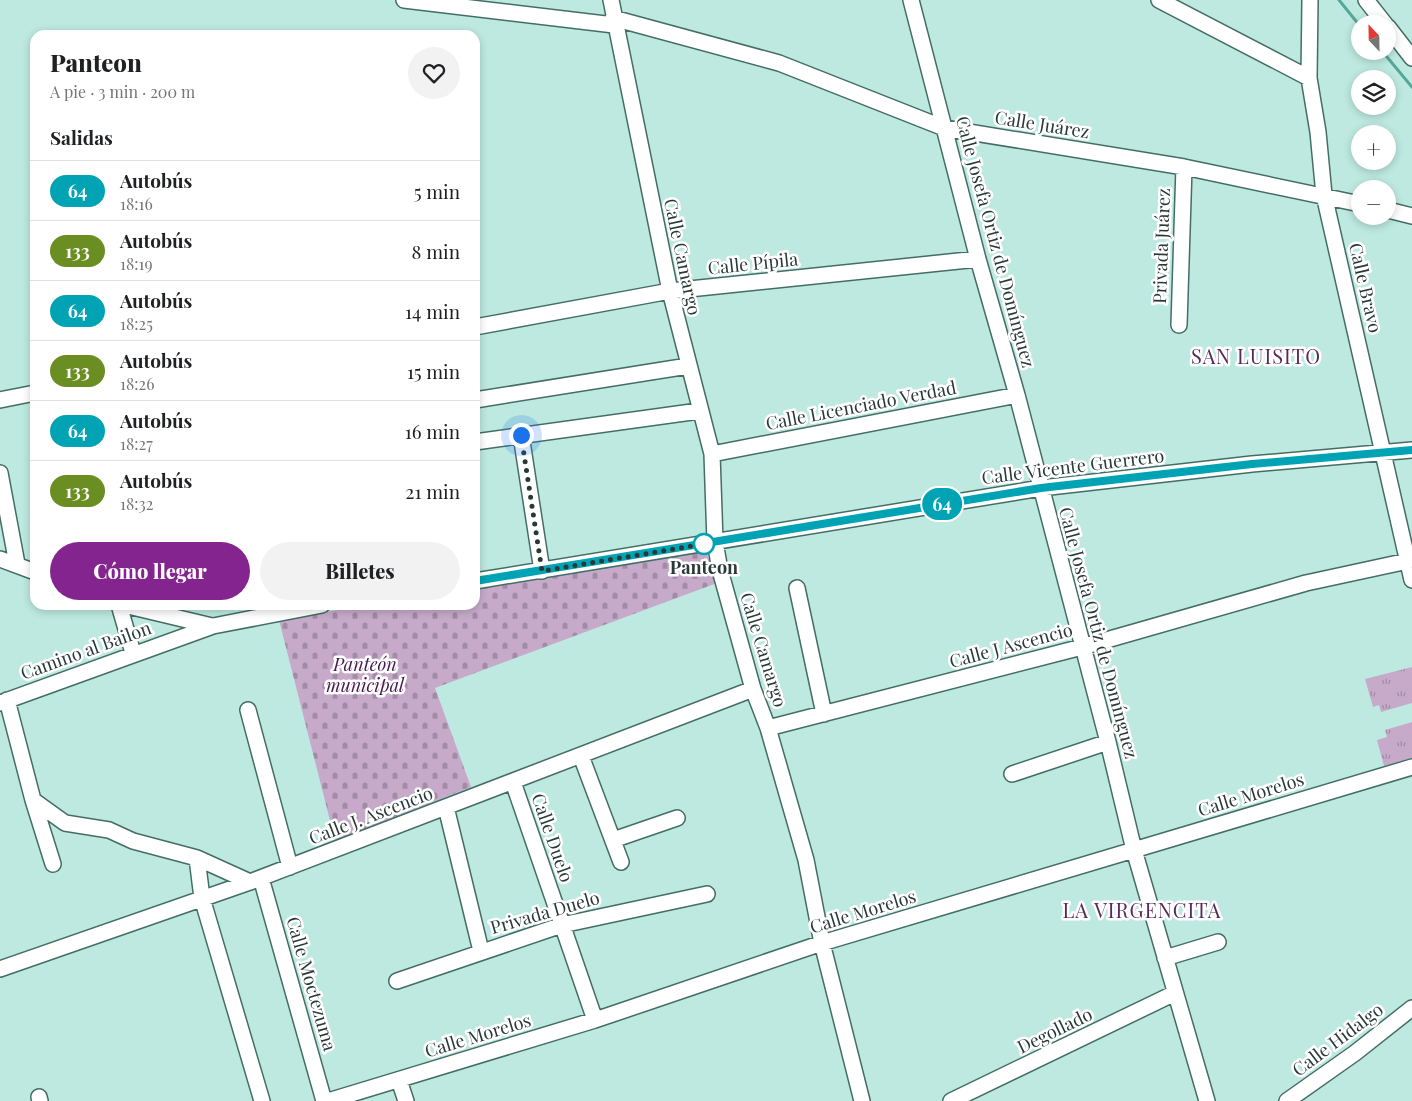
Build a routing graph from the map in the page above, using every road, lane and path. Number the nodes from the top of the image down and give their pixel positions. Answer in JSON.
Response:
{"nodes":[{"id":1,"x":404,"y":0,"type":"edge"},
{"id":2,"x":611,"y":0,"type":"edge"},
{"id":3,"x":911,"y":0,"type":"edge"},
{"id":4,"x":1159,"y":0,"type":"edge"},
{"id":5,"x":1310,"y":0,"type":"edge"},
{"id":6,"x":1366,"y":0,"type":"edge"},
{"id":7,"x":1378,"y":15,"type":"edge"},
{"id":8,"x":614,"y":21,"type":"junction"},
{"id":9,"x":1396,"y":37,"type":"edge"},
{"id":10,"x":1412,"y":58,"type":"edge"},
{"id":11,"x":1309,"y":78,"type":"junction"},
{"id":12,"x":944,"y":128,"type":"junction"},
{"id":13,"x":1184,"y":167,"type":"junction"},
{"id":14,"x":1324,"y":195,"type":"junction"},
{"id":15,"x":1351,"y":202,"type":"edge"},
{"id":16,"x":1396,"y":212,"type":"edge"},
{"id":17,"x":1412,"y":216,"type":"edge"},
{"id":18,"x":978,"y":259,"type":"junction"},
{"id":19,"x":670,"y":292,"type":"junction"},
{"id":20,"x":1179,"y":325,"type":"dead end"},
{"id":21,"x":480,"y":326,"type":"edge"},
{"id":22,"x":688,"y":366,"type":"junction"},
{"id":23,"x":30,"y":394,"type":"edge"},
{"id":24,"x":1017,"y":395,"type":"junction"},
{"id":25,"x":480,"y":399,"type":"edge"},
{"id":26,"x":0,"y":400,"type":"edge"},
{"id":27,"x":699,"y":412,"type":"junction"},
{"id":28,"x":521,"y":435,"type":"junction"},
{"id":29,"x":480,"y":441,"type":"edge"},
{"id":30,"x":1412,"y":450,"type":"edge"},
{"id":31,"x":712,"y":454,"type":"junction"},
{"id":32,"x":1384,"y":454,"type":"junction"},
{"id":33,"x":0,"y":472,"type":"edge"},
{"id":34,"x":1041,"y":488,"type":"junction"},
{"id":35,"x":715,"y":542,"type":"junction"},
{"id":36,"x":0,"y":559,"type":"edge"},
{"id":37,"x":1410,"y":560,"type":"edge"},
{"id":38,"x":17,"y":564,"type":"junction"},
{"id":39,"x":30,"y":570,"type":"edge"},
{"id":40,"x":542,"y":571,"type":"junction"},
{"id":41,"x":480,"y":580,"type":"edge"},
{"id":42,"x":1412,"y":580,"type":"edge"},
{"id":43,"x":797,"y":588,"type":"dead end"},
{"id":44,"x":120,"y":610,"type":"edge"},
{"id":45,"x":164,"y":610,"type":"edge"},
{"id":46,"x":263,"y":611,"type":"edge"},
{"id":47,"x":213,"y":626,"type":"junction"},
{"id":48,"x":1082,"y":647,"type":"junction"},
{"id":49,"x":133,"y":653,"type":"junction"},
{"id":50,"x":753,"y":689,"type":"junction"},
{"id":51,"x":4,"y":701,"type":"edge"},
{"id":52,"x":248,"y":710,"type":"dead end"},
{"id":53,"x":824,"y":714,"type":"junction"},
{"id":54,"x":768,"y":728,"type":"junction"},
{"id":55,"x":1108,"y":742,"type":"junction"},
{"id":56,"x":581,"y":756,"type":"junction"},
{"id":57,"x":1412,"y":767,"type":"edge"},
{"id":58,"x":1012,"y":774,"type":"dead end"},
{"id":59,"x":513,"y":782,"type":"junction"},
{"id":60,"x":33,"y":800,"type":"junction"},
{"id":61,"x":446,"y":807,"type":"junction"},
{"id":62,"x":677,"y":818,"type":"dead end"},
{"id":63,"x":613,"y":840,"type":"junction"},
{"id":64,"x":1134,"y":850,"type":"junction"},
{"id":65,"x":197,"y":858,"type":"junction"},
{"id":66,"x":621,"y":862,"type":"dead end"},
{"id":67,"x":52,"y":864,"type":"dead end"},
{"id":68,"x":290,"y":867,"type":"junction"},
{"id":69,"x":256,"y":880,"type":"junction"},
{"id":70,"x":707,"y":894,"type":"dead end"},
{"id":71,"x":202,"y":898,"type":"junction"},
{"id":72,"x":562,"y":925,"type":"junction"},
{"id":73,"x":1218,"y":942,"type":"dead end"},
{"id":74,"x":822,"y":943,"type":"junction"},
{"id":75,"x":481,"y":951,"type":"junction"},
{"id":76,"x":1165,"y":958,"type":"junction"},
{"id":77,"x":0,"y":969,"type":"edge"},
{"id":78,"x":397,"y":981,"type":"dead end"},
{"id":79,"x":1175,"y":993,"type":"junction"},
{"id":80,"x":1412,"y":1008,"type":"edge"},
{"id":81,"x":595,"y":1020,"type":"junction"},
{"id":82,"x":400,"y":1080,"type":"junction"},
{"id":83,"x":262,"y":1101,"type":"edge"},
{"id":84,"x":326,"y":1101,"type":"edge"},
{"id":85,"x":406,"y":1101,"type":"edge"},
{"id":86,"x":862,"y":1101,"type":"edge"},
{"id":87,"x":952,"y":1101,"type":"edge"},
{"id":88,"x":1207,"y":1101,"type":"edge"},
{"id":89,"x":1287,"y":1101,"type":"edge"}],
"edges":[{"from":1,"to":8,"type":"street","name":"Calle Juárez"},
{"from":2,"to":8,"type":"street","name":"Calle Camargo"},
{"from":3,"to":12,"type":"street","name":"Calle Josefa Ortiz de Domínguez"},
{"from":4,"to":11,"type":"street"},
{"from":5,"to":11,"type":"street","name":"Calle Bravo"},
{"from":6,"to":7,"type":"street"},
{"from":8,"to":12,"type":"street","name":"Calle Juárez"},
{"from":8,"to":19,"type":"street","name":"Calle Camargo"},
{"from":9,"to":10,"type":"street"},
{"from":11,"to":14,"type":"street","name":"Calle Bravo"},
{"from":12,"to":13,"type":"street","name":"Calle Juárez"},
{"from":12,"to":18,"type":"street","name":"Calle Josefa Ortiz de Domínguez"},
{"from":13,"to":14,"type":"street","name":"Calle Juárez"},
{"from":13,"to":20,"type":"street","name":"Privada Juárez"},
{"from":14,"to":15,"type":"street","name":"Calle Juárez"},
{"from":14,"to":32,"type":"street","name":"Calle Bravo"},
{"from":16,"to":17,"type":"street"},
{"from":18,"to":19,"type":"street","name":"Calle Pípila"},
{"from":18,"to":24,"type":"street","name":"Calle Josefa Ortiz de Domínguez"},
{"from":19,"to":21,"type":"street","name":"Calle Pípila"},
{"from":19,"to":22,"type":"street","name":"Calle Camargo"},
{"from":22,"to":25,"type":"street"},
{"from":22,"to":27,"type":"street","name":"Calle Camargo"},
{"from":23,"to":26,"type":"street"},
{"from":24,"to":31,"type":"street","name":"Calle Licenciado Verdad"},
{"from":24,"to":34,"type":"street","name":"Calle Josefa Ortiz de Domínguez"},
{"from":27,"to":28,"type":"street"},
{"from":27,"to":31,"type":"street","name":"Calle Camargo"},
{"from":28,"to":29,"type":"street"},
{"from":28,"to":40,"type":"street"},
{"from":30,"to":32,"type":"street","name":"Calle Vicente Guerrero"},
{"from":31,"to":35,"type":"street","name":"Calle Camargo"},
{"from":32,"to":34,"type":"street","name":"Calle Vicente Guerrero"},
{"from":32,"to":37,"type":"street","name":"Calle Bravo"},
{"from":33,"to":38,"type":"street"},
{"from":34,"to":35,"type":"street","name":"Calle Vicente Guerrero"},
{"from":34,"to":48,"type":"street","name":"Calle Josefa Ortiz de Domínguez"},
{"from":35,"to":40,"type":"street","name":"Calle Vicente Guerrero"},
{"from":35,"to":50,"type":"street","name":"Calle Camargo"},
{"from":36,"to":38,"type":"street"},
{"from":37,"to":42,"type":"street","name":"Calle Bravo"},
{"from":37,"to":48,"type":"street","name":"Calle J Ascencio"},
{"from":38,"to":39,"type":"street"},
{"from":40,"to":41,"type":"street","name":"Calle Vicente Guerrero"},
{"from":43,"to":53,"type":"street"},
{"from":44,"to":49,"type":"street"},
{"from":45,"to":47,"type":"street"},
{"from":46,"to":47,"type":"street"},
{"from":47,"to":49,"type":"street","name":"Camino al Bailon"},
{"from":48,"to":53,"type":"street","name":"Calle J Ascencio"},
{"from":48,"to":55,"type":"street","name":"Calle Josefa Ortiz de Domínguez"},
{"from":49,"to":51,"type":"street","name":"Camino al Bailon"},
{"from":50,"to":54,"type":"street","name":"Calle Camargo"},
{"from":50,"to":56,"type":"street","name":"Calle J. Ascencio"},
{"from":51,"to":60,"type":"street"},
{"from":52,"to":68,"type":"street"},
{"from":53,"to":54,"type":"street","name":"Calle J Ascencio"},
{"from":54,"to":74,"type":"street","name":"Calle Camargo"},
{"from":55,"to":58,"type":"street"},
{"from":55,"to":64,"type":"street","name":"Calle Josefa Ortiz de Domínguez"},
{"from":56,"to":59,"type":"street","name":"Calle J. Ascencio"},
{"from":56,"to":63,"type":"street"},
{"from":57,"to":64,"type":"street","name":"Calle Morelos"},
{"from":59,"to":61,"type":"street","name":"Calle J. Ascencio"},
{"from":59,"to":72,"type":"street","name":"Calle Duelo"},
{"from":60,"to":65,"type":"street"},
{"from":60,"to":67,"type":"street"},
{"from":61,"to":68,"type":"street","name":"Calle J. Ascencio"},
{"from":61,"to":75,"type":"street"},
{"from":62,"to":63,"type":"street"},
{"from":63,"to":66,"type":"street"},
{"from":64,"to":74,"type":"street","name":"Calle Morelos"},
{"from":64,"to":76,"type":"street","name":"Calle Josefa Ortiz de Domínguez"},
{"from":65,"to":69,"type":"street"},
{"from":65,"to":71,"type":"street"},
{"from":68,"to":69,"type":"street","name":"Calle J. Ascencio"},
{"from":69,"to":71,"type":"street","name":"Calle J. Ascencio"},
{"from":69,"to":84,"type":"street","name":"Calle Moctezuma"},
{"from":70,"to":72,"type":"street","name":"Privada Duelo"},
{"from":71,"to":77,"type":"street","name":"Calle J. Ascencio"},
{"from":71,"to":83,"type":"street"},
{"from":72,"to":75,"type":"street","name":"Privada Duelo"},
{"from":72,"to":81,"type":"street","name":"Calle Duelo"},
{"from":73,"to":76,"type":"street"},
{"from":74,"to":81,"type":"street","name":"Calle Morelos"},
{"from":74,"to":86,"type":"street","name":"Calle Camargo"},
{"from":75,"to":78,"type":"street","name":"Privada Duelo"},
{"from":76,"to":79,"type":"street","name":"Calle Josefa Ortiz de Domínguez"},
{"from":79,"to":87,"type":"street","name":"Degollado"},
{"from":79,"to":88,"type":"street","name":"Calle Josefa Ortiz de Domínguez"},
{"from":80,"to":89,"type":"street","name":"Calle Hidalgo"},
{"from":81,"to":82,"type":"street","name":"Calle Morelos"},
{"from":82,"to":84,"type":"street","name":"Calle Morelos"},
{"from":82,"to":85,"type":"street"}]}
